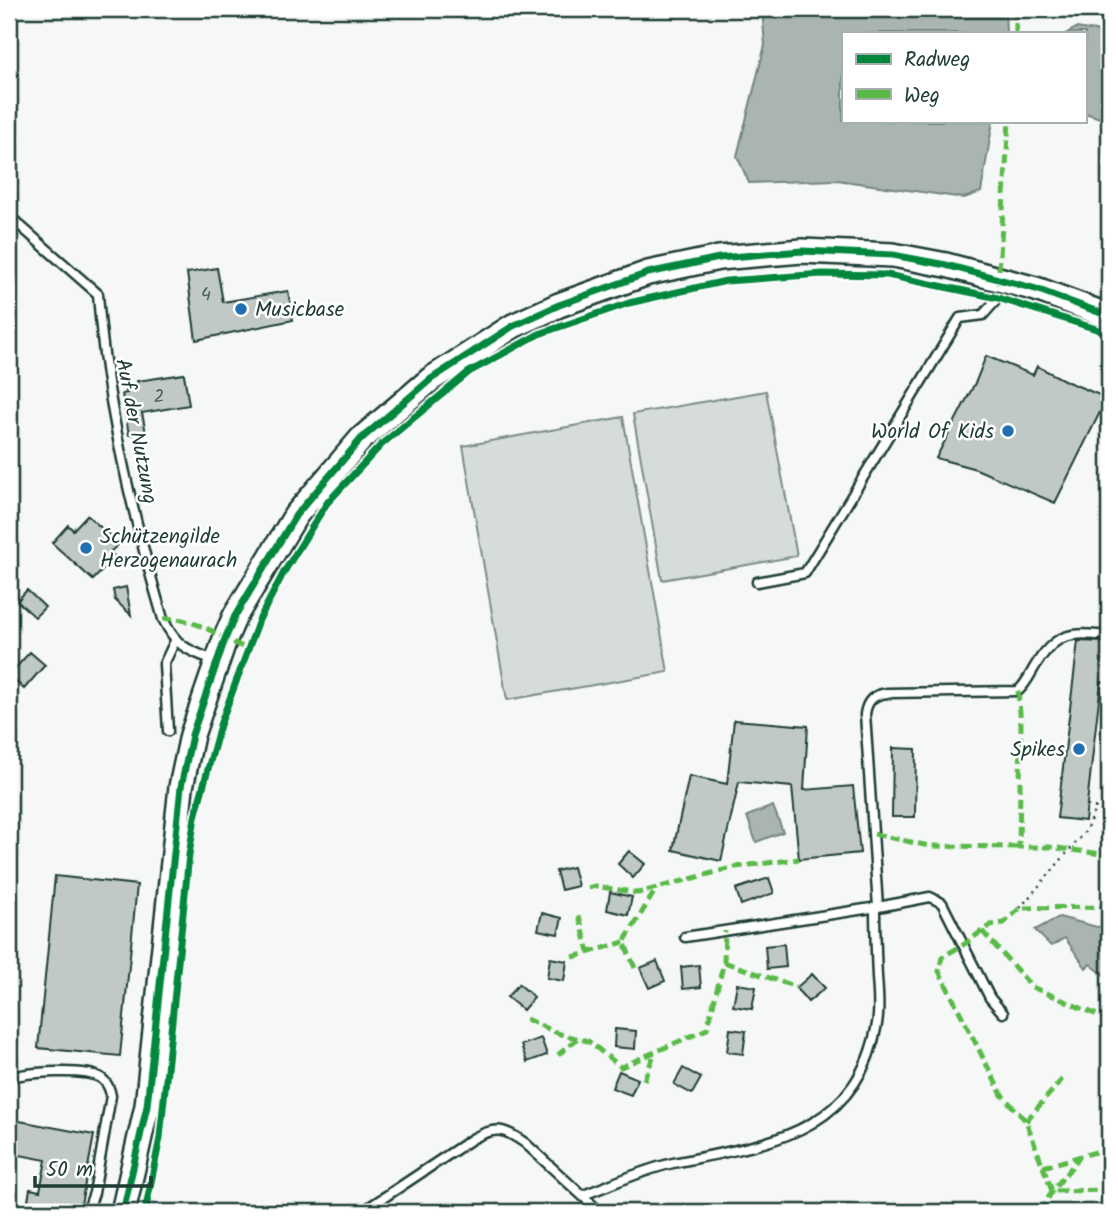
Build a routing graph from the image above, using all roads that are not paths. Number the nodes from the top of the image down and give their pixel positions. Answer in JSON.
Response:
{"nodes":[{"id":1,"x":9,"y":216,"type":"edge"},
{"id":2,"x":998,"y":298,"type":"dead end"},
{"id":3,"x":1109,"y":316,"type":"edge"},
{"id":4,"x":757,"y":582,"type":"dead end"},
{"id":5,"x":1109,"y":636,"type":"edge"},
{"id":6,"x":175,"y":641,"type":"junction"},
{"id":7,"x":216,"y":662,"type":"junction"},
{"id":8,"x":168,"y":731,"type":"dead end"},
{"id":9,"x":876,"y":907,"type":"junction"},
{"id":10,"x":685,"y":937,"type":"dead end"},
{"id":11,"x":1003,"y":1013,"type":"dead end"},
{"id":12,"x":9,"y":1078,"type":"edge"},
{"id":13,"x":583,"y":1195,"type":"junction"},
{"id":14,"x":9,"y":1196,"type":"edge"},
{"id":15,"x":9,"y":1212,"type":"edge"},
{"id":16,"x":87,"y":1212,"type":"edge"},
{"id":17,"x":123,"y":1212,"type":"edge"},
{"id":18,"x":362,"y":1212,"type":"edge"},
{"id":19,"x":600,"y":1212,"type":"edge"}],
"edges":[{"from":1,"to":6,"type":"lane","name":"Auf der Nutzung"},
{"from":2,"to":4,"type":"lane"},
{"from":3,"to":7,"type":"street"},
{"from":5,"to":9,"type":"lane"},
{"from":6,"to":7,"type":"lane"},
{"from":6,"to":8,"type":"lane"},
{"from":7,"to":17,"type":"street"},
{"from":9,"to":10,"type":"lane"},
{"from":9,"to":11,"type":"lane"},
{"from":9,"to":13,"type":"lane"},
{"from":12,"to":16,"type":"lane"},
{"from":13,"to":18,"type":"lane"},
{"from":13,"to":19,"type":"lane"},
{"from":14,"to":15,"type":"lane"}]}
